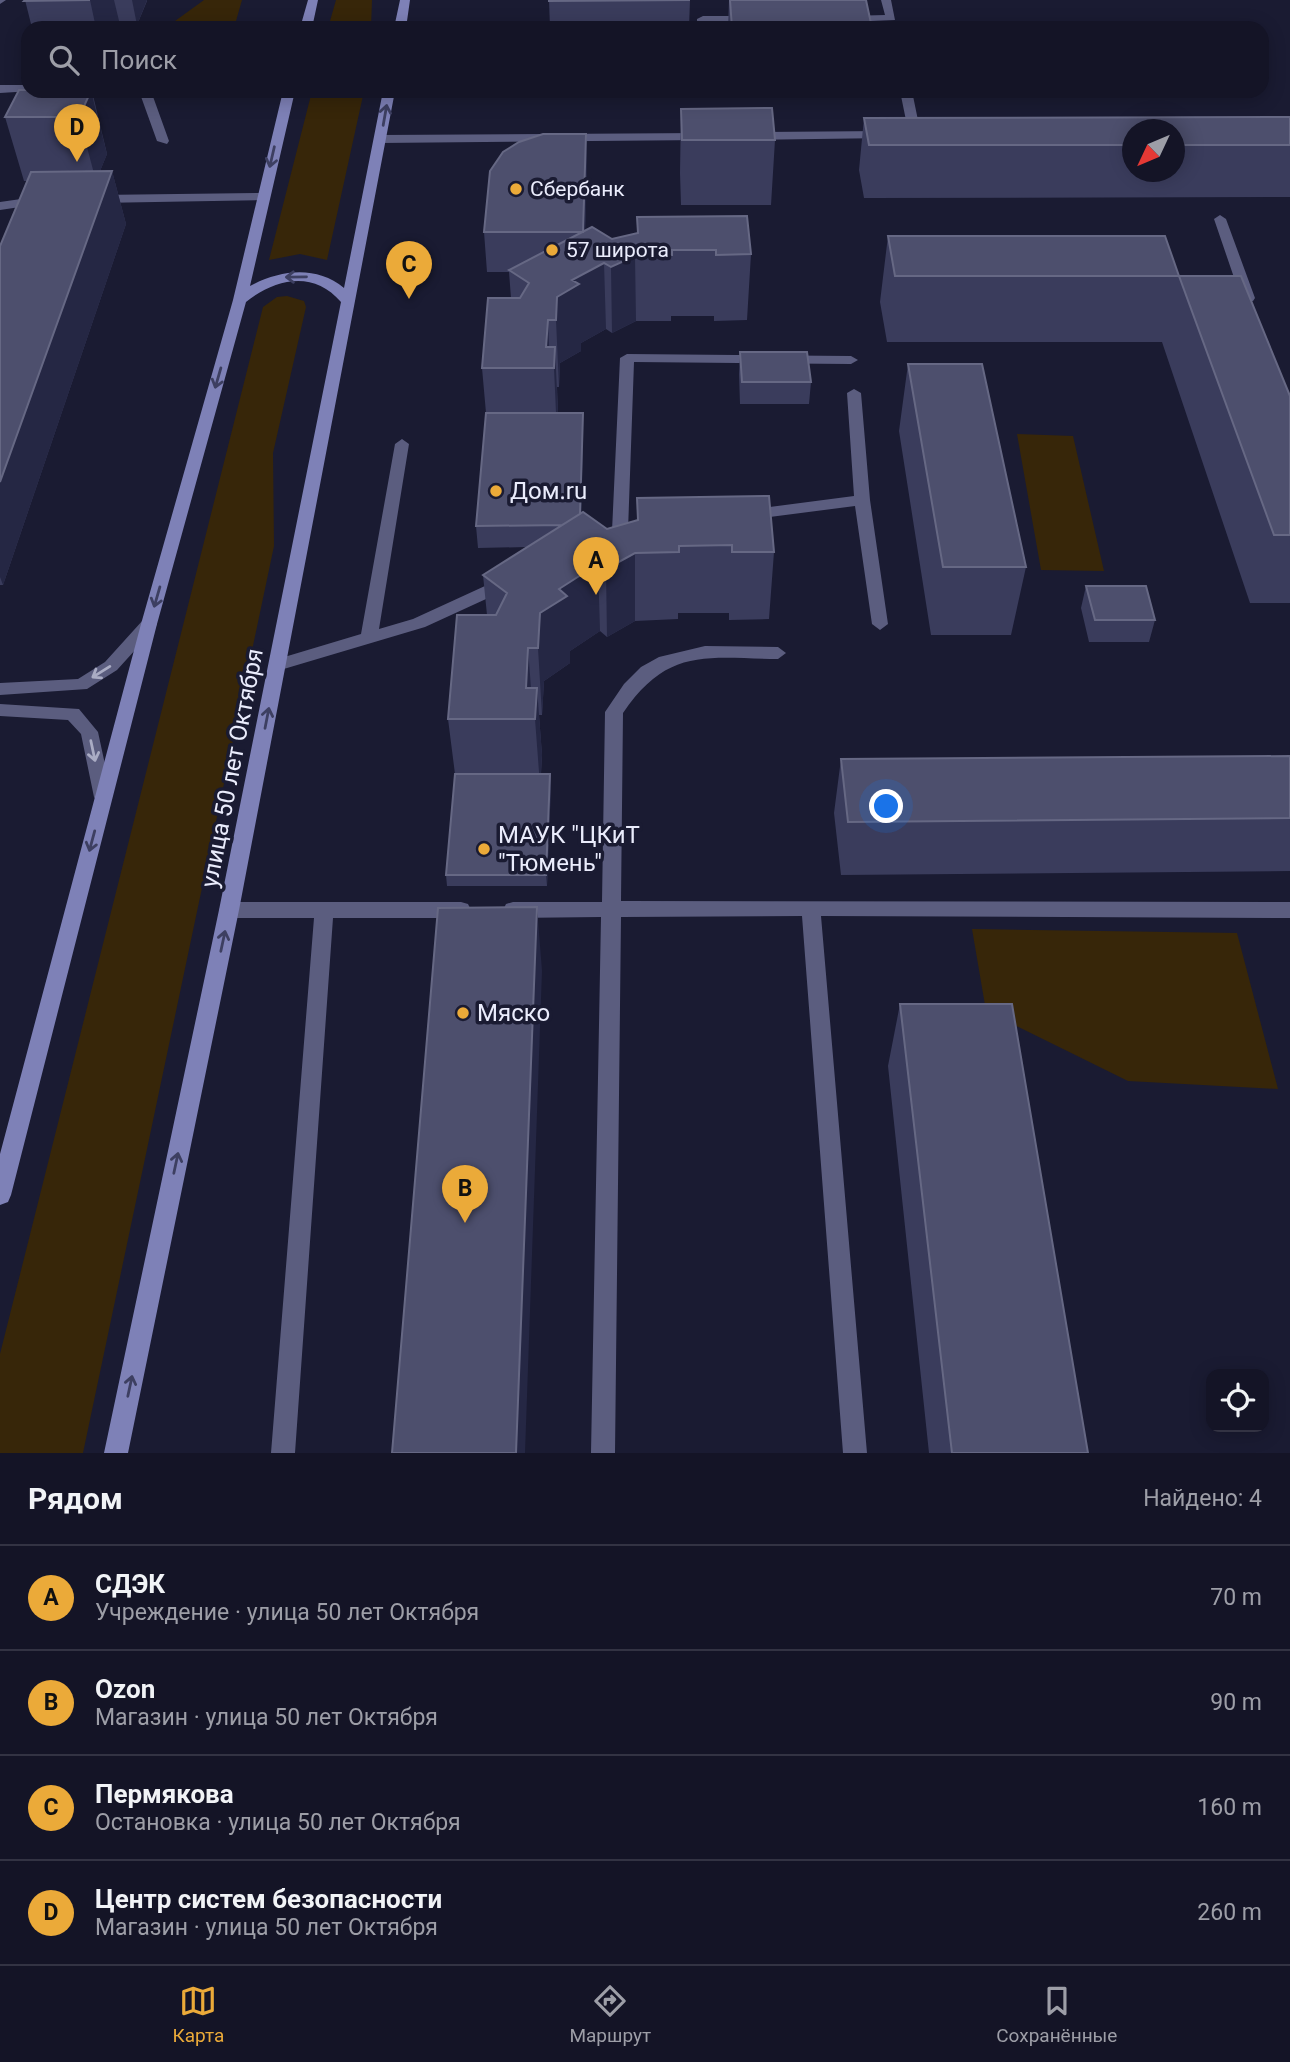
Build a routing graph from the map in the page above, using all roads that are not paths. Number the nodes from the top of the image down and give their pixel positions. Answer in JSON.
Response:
{"nodes":[{"id":1,"x":313,"y":0,"type":"edge"},
{"id":2,"x":405,"y":0,"type":"edge"},
{"id":3,"x":886,"y":0,"type":"edge"},
{"id":4,"x":770,"y":19,"type":"edge"},
{"id":5,"x":837,"y":19,"type":"edge"},
{"id":6,"x":308,"y":21,"type":"edge"},
{"id":7,"x":401,"y":21,"type":"edge"},
{"id":8,"x":703,"y":21,"type":"edge"},
{"id":9,"x":864,"y":21,"type":"edge"},
{"id":10,"x":891,"y":21,"type":"edge"},
{"id":11,"x":0,"y":89,"type":"edge"},
{"id":12,"x":21,"y":89,"type":"edge"},
{"id":13,"x":148,"y":98,"type":"edge"},
{"id":14,"x":287,"y":98,"type":"edge"},
{"id":15,"x":388,"y":98,"type":"edge"},
{"id":16,"x":907,"y":98,"type":"edge"},
{"id":17,"x":915,"y":135,"type":"junction"},
{"id":18,"x":929,"y":135,"type":"edge"},
{"id":19,"x":710,"y":136,"type":"edge"},
{"id":20,"x":737,"y":136,"type":"edge"},
{"id":21,"x":380,"y":138,"type":"junction"},
{"id":22,"x":163,"y":141,"type":"dead end"},
{"id":23,"x":263,"y":197,"type":"junction"},
{"id":24,"x":58,"y":200,"type":"edge"},
{"id":25,"x":85,"y":200,"type":"edge"},
{"id":26,"x":0,"y":206,"type":"edge"},
{"id":27,"x":1220,"y":219,"type":"dead end"},
{"id":28,"x":240,"y":300,"type":"junction"},
{"id":29,"x":348,"y":302,"type":"junction"},
{"id":30,"x":1251,"y":307,"type":"edge"},
{"id":31,"x":851,"y":360,"type":"dead end"},
{"id":32,"x":854,"y":393,"type":"dead end"},
{"id":33,"x":402,"y":444,"type":"dead end"},
{"id":34,"x":862,"y":500,"type":"junction"},
{"id":35,"x":728,"y":517,"type":"edge"},
{"id":36,"x":621,"y":533,"type":"edge"},
{"id":37,"x":520,"y":577,"type":"edge"},
{"id":38,"x":149,"y":624,"type":"junction"},
{"id":39,"x":880,"y":624,"type":"dead end"},
{"id":40,"x":369,"y":638,"type":"junction"},
{"id":41,"x":778,"y":653,"type":"dead end"},
{"id":42,"x":277,"y":665,"type":"junction"},
{"id":43,"x":0,"y":689,"type":"edge"},
{"id":44,"x":0,"y":710,"type":"edge"},
{"id":45,"x":103,"y":797,"type":"junction"},
{"id":46,"x":811,"y":908,"type":"junction"},
{"id":47,"x":229,"y":910,"type":"junction"},
{"id":48,"x":610,"y":910,"type":"junction"},
{"id":49,"x":1290,"y":910,"type":"edge"},
{"id":50,"x":324,"y":911,"type":"junction"},
{"id":51,"x":0,"y":1195,"type":"edge"},
{"id":52,"x":116,"y":1453,"type":"edge"},
{"id":53,"x":283,"y":1453,"type":"edge"},
{"id":54,"x":603,"y":1453,"type":"edge"},
{"id":55,"x":855,"y":1453,"type":"edge"}],
"edges":[{"from":1,"to":6,"type":"main road"},
{"from":2,"to":7,"type":"main road"},
{"from":3,"to":10,"type":"street"},
{"from":4,"to":8,"type":"street"},
{"from":5,"to":9,"type":"street"},
{"from":11,"to":12,"type":"street"},
{"from":13,"to":22,"type":"street"},
{"from":14,"to":23,"type":"main road","one_way":true},
{"from":21,"to":15,"type":"main road","name":"улица 50 лет Октября","one_way":true},
{"from":16,"to":17,"type":"street"},
{"from":17,"to":18,"type":"street"},
{"from":17,"to":20,"type":"street"},
{"from":19,"to":21,"type":"street"},
{"from":21,"to":29,"type":"main road","name":"улица 50 лет Октября"},
{"from":23,"to":25,"type":"street"},
{"from":23,"to":28,"type":"main road"},
{"from":24,"to":26,"type":"street"},
{"from":27,"to":30,"type":"street"},
{"from":29,"to":28,"type":"main road","one_way":true},
{"from":28,"to":38,"type":"main road","one_way":true},
{"from":29,"to":42,"type":"main road","name":"улица 50 лет Октября"},
{"from":31,"to":36,"type":"street"},
{"from":32,"to":34,"type":"street"},
{"from":33,"to":40,"type":"street"},
{"from":34,"to":35,"type":"street"},
{"from":34,"to":39,"type":"street"},
{"from":37,"to":40,"type":"street"},
{"from":38,"to":43,"type":"street","one_way":true},
{"from":38,"to":45,"type":"main road"},
{"from":40,"to":42,"type":"street"},
{"from":41,"to":48,"type":"street"},
{"from":47,"to":42,"type":"main road","name":"улица 50 лет Октября","one_way":true},
{"from":44,"to":45,"type":"street","one_way":true},
{"from":45,"to":51,"type":"main road","one_way":true},
{"from":46,"to":48,"type":"street"},
{"from":46,"to":49,"type":"street"},
{"from":46,"to":55,"type":"street"},
{"from":47,"to":50,"type":"street"},
{"from":52,"to":47,"type":"main road","name":"улица 50 лет Октября","one_way":true},
{"from":48,"to":50,"type":"street"},
{"from":48,"to":54,"type":"street"},
{"from":50,"to":53,"type":"street"}]}
